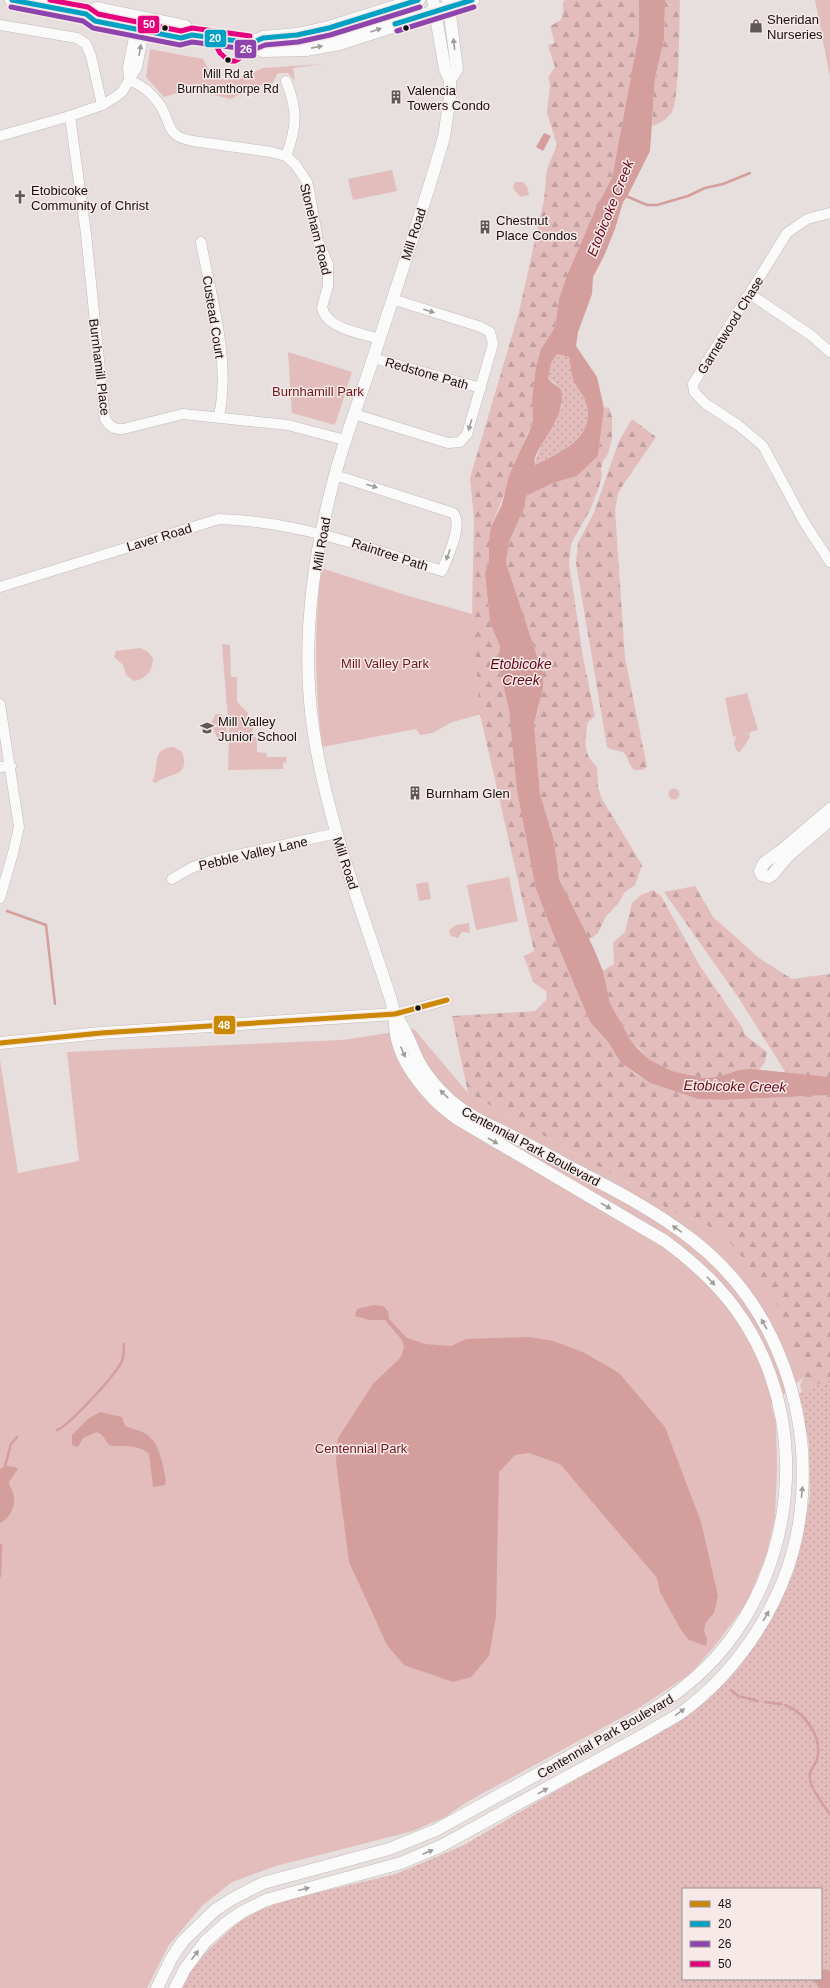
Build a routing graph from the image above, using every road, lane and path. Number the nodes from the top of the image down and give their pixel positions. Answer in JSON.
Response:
{"nodes":[{"id":1,"x":12,"y":0,"type":"edge"},
{"id":2,"x":418,"y":0,"type":"edge"},
{"id":3,"x":472,"y":0,"type":"edge"},
{"id":4,"x":448,"y":3,"type":"edge"},
{"id":5,"x":434,"y":5,"type":"edge"},
{"id":6,"x":141,"y":24,"type":"junction"},
{"id":7,"x":0,"y":25,"type":"edge"},
{"id":8,"x":252,"y":43,"type":"junction"},
{"id":9,"x":130,"y":80,"type":"junction"},
{"id":10,"x":450,"y":80,"type":"junction"},
{"id":11,"x":286,"y":81,"type":"dead end"},
{"id":12,"x":102,"y":105,"type":"junction"},
{"id":13,"x":70,"y":116,"type":"junction"},
{"id":14,"x":0,"y":136,"type":"edge"},
{"id":15,"x":286,"y":156,"type":"junction"},
{"id":16,"x":830,"y":213,"type":"edge"},
{"id":17,"x":201,"y":242,"type":"dead end"},
{"id":18,"x":750,"y":294,"type":"junction"},
{"id":19,"x":392,"y":299,"type":"junction"},
{"id":20,"x":379,"y":339,"type":"junction"},
{"id":21,"x":830,"y":352,"type":"edge"},
{"id":22,"x":373,"y":358,"type":"junction"},
{"id":23,"x":481,"y":388,"type":"junction"},
{"id":24,"x":354,"y":414,"type":"junction"},
{"id":25,"x":219,"y":416,"type":"junction"},
{"id":26,"x":345,"y":440,"type":"junction"},
{"id":27,"x":335,"y":474,"type":"junction"},
{"id":28,"x":321,"y":534,"type":"junction"},
{"id":29,"x":830,"y":562,"type":"edge"},
{"id":30,"x":0,"y":587,"type":"edge"},
{"id":31,"x":0,"y":704,"type":"edge"},
{"id":32,"x":11,"y":766,"type":"junction"},
{"id":33,"x":0,"y":767,"type":"edge"},
{"id":34,"x":830,"y":809,"type":"edge"},
{"id":35,"x":830,"y":820,"type":"edge"},
{"id":36,"x":337,"y":833,"type":"junction"},
{"id":37,"x":172,"y":879,"type":"dead end"},
{"id":38,"x":0,"y":898,"type":"edge"},
{"id":39,"x":447,"y":1000,"type":"dead end"},
{"id":40,"x":395,"y":1014,"type":"junction"},
{"id":41,"x":0,"y":1043,"type":"edge"},
{"id":42,"x":157,"y":1988,"type":"edge"},
{"id":43,"x":175,"y":1988,"type":"edge"}],
"edges":[{"from":1,"to":6,"type":"main road"},
{"from":2,"to":8,"type":"main road"},
{"from":3,"to":4,"type":"main road"},
{"from":4,"to":5,"type":"main road"},
{"from":10,"to":4,"type":"street","name":"Mill Road","one_way":true},
{"from":8,"to":5,"type":"main road","one_way":true},
{"from":5,"to":10,"type":"street","name":"Mill Road"},
{"from":6,"to":8,"type":"main road"},
{"from":6,"to":9,"type":"street"},
{"from":7,"to":12,"type":"street"},
{"from":9,"to":12,"type":"street"},
{"from":9,"to":15,"type":"street"},
{"from":10,"to":19,"type":"street","name":"Mill Road"},
{"from":11,"to":15,"type":"street"},
{"from":12,"to":13,"type":"street"},
{"from":13,"to":14,"type":"street"},
{"from":13,"to":25,"type":"street","name":"Burnhamill Place"},
{"from":15,"to":20,"type":"street","name":"Stoneham Road"},
{"from":16,"to":18,"type":"street","name":"Garnetwood Chase"},
{"from":17,"to":25,"type":"street","name":"Custead Court"},
{"from":18,"to":21,"type":"street"},
{"from":18,"to":29,"type":"street","name":"Garnetwood Chase"},
{"from":19,"to":20,"type":"street","name":"Mill Road"},
{"from":19,"to":23,"type":"street","name":"Redstone Path","one_way":true},
{"from":20,"to":22,"type":"street","name":"Mill Road"},
{"from":22,"to":23,"type":"street","name":"Redstone Path"},
{"from":22,"to":24,"type":"street","name":"Mill Road"},
{"from":23,"to":24,"type":"street","name":"Redstone Path","one_way":true},
{"from":24,"to":26,"type":"street","name":"Mill Road"},
{"from":25,"to":26,"type":"street","name":"Burnhamill Place"},
{"from":26,"to":27,"type":"street","name":"Mill Road"},
{"from":27,"to":28,"type":"street","name":"Mill Road"},
{"from":27,"to":28,"type":"street","name":"Raintree Path","one_way":true},
{"from":28,"to":30,"type":"street","name":"Laver Road"},
{"from":28,"to":36,"type":"street","name":"Mill Road"},
{"from":31,"to":32,"type":"street"},
{"from":32,"to":33,"type":"street"},
{"from":32,"to":38,"type":"street"},
{"from":34,"to":35,"type":"street"},
{"from":36,"to":37,"type":"street","name":"Pebble Valley Lane"},
{"from":36,"to":40,"type":"street","name":"Mill Road"},
{"from":39,"to":40,"type":"street"},
{"from":40,"to":41,"type":"street"},
{"from":40,"to":42,"type":"street","name":"Centennial Park Boulevard","one_way":true},
{"from":43,"to":40,"type":"street","name":"Centennial Park Boulevard","one_way":true}]}
